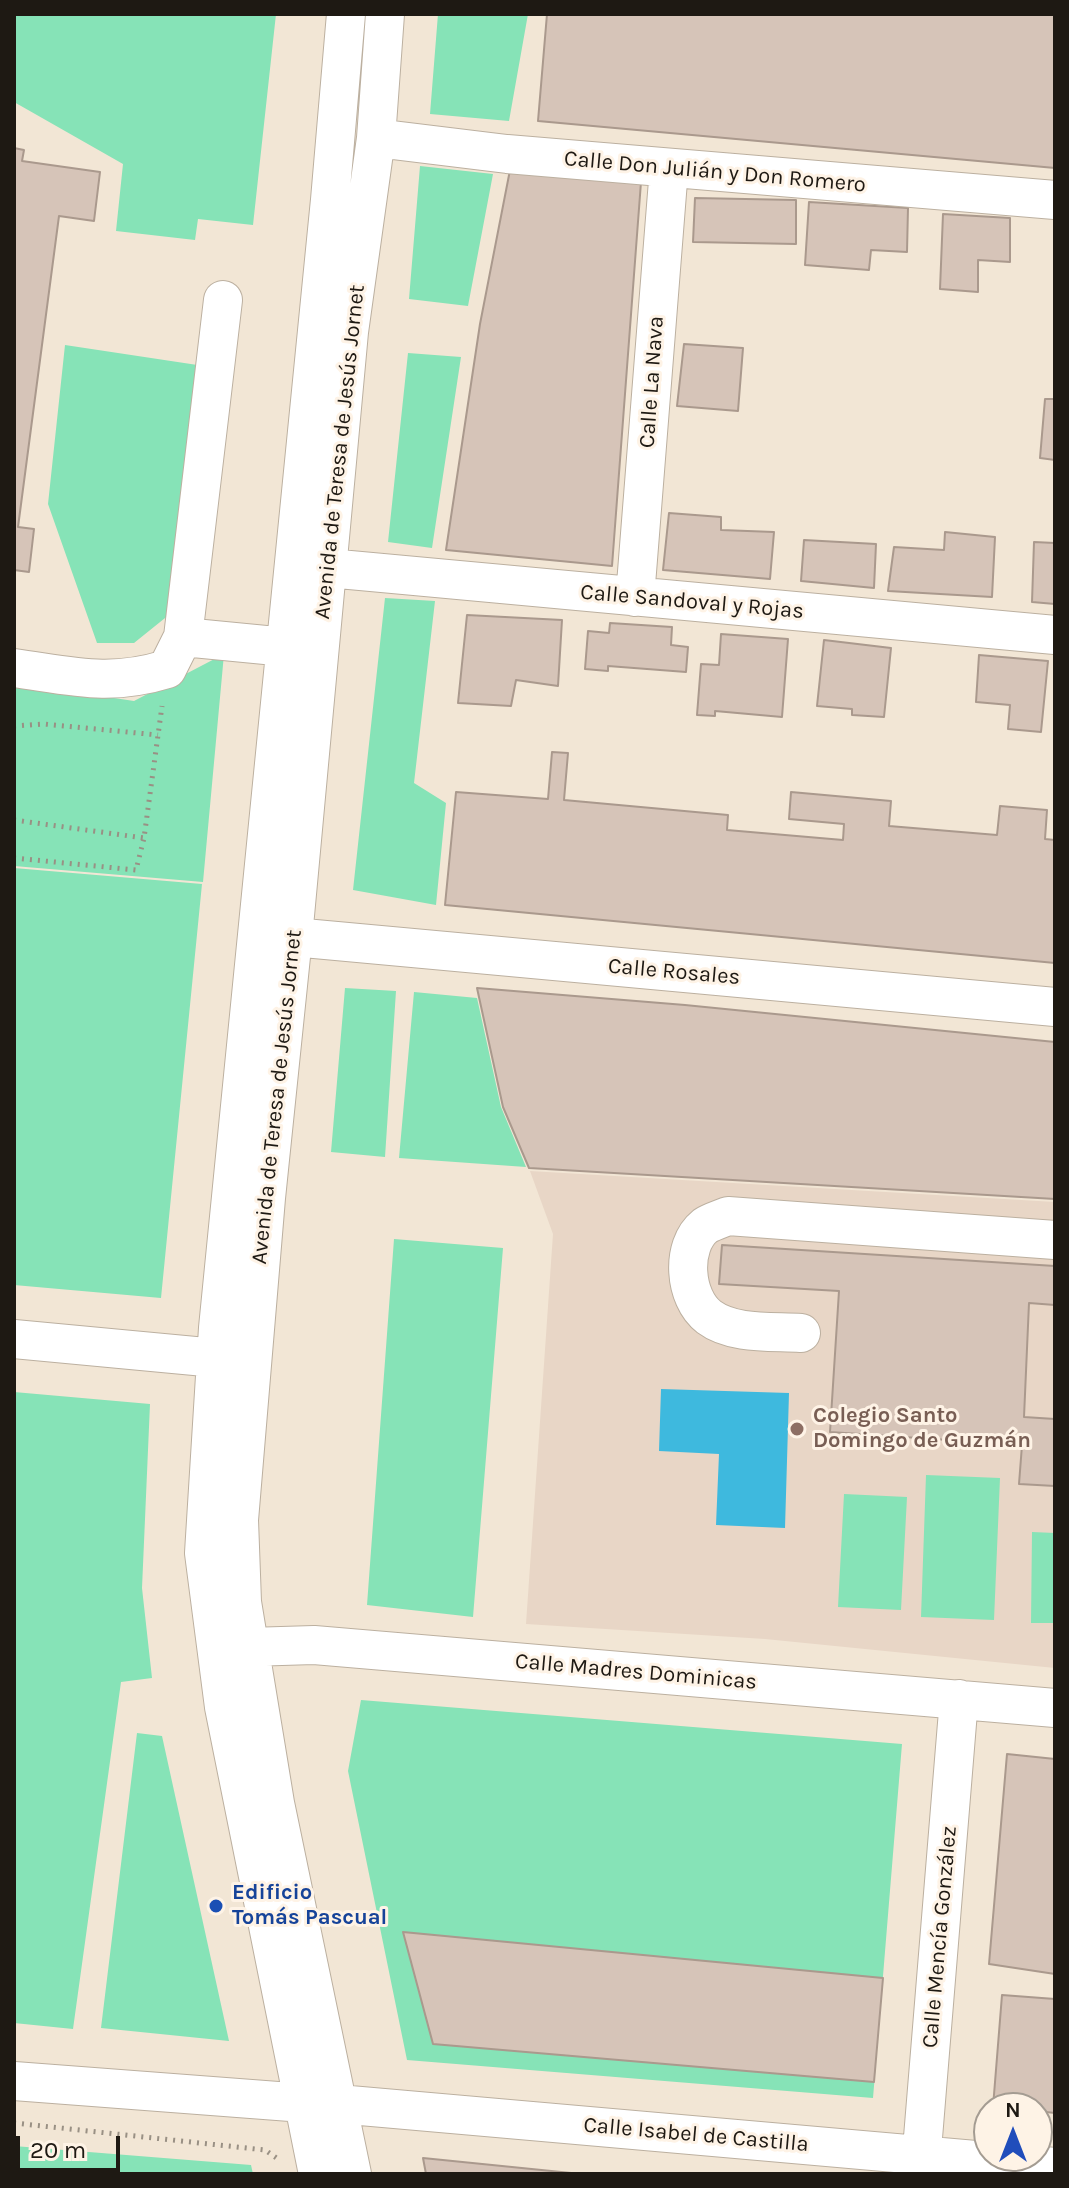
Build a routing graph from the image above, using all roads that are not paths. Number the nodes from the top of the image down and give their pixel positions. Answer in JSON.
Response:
{"nodes":[{"id":1,"x":346,"y":14,"type":"edge"},
{"id":2,"x":385,"y":14,"type":"edge"},
{"id":3,"x":376,"y":138,"type":"junction"},
{"id":4,"x":669,"y":168,"type":"junction"},
{"id":5,"x":1055,"y":200,"type":"edge"},
{"id":6,"x":223,"y":300,"type":"dead end"},
{"id":7,"x":328,"y":568,"type":"junction"},
{"id":8,"x":635,"y":597,"type":"junction"},
{"id":9,"x":1055,"y":635,"type":"edge"},
{"id":10,"x":286,"y":647,"type":"junction"},
{"id":11,"x":175,"y":653,"type":"junction"},
{"id":12,"x":14,"y":668,"type":"edge"},
{"id":13,"x":293,"y":937,"type":"junction"},
{"id":14,"x":1055,"y":1007,"type":"edge"},
{"id":15,"x":1055,"y":1240,"type":"edge"},
{"id":16,"x":801,"y":1333,"type":"dead end"},
{"id":17,"x":14,"y":1339,"type":"edge"},
{"id":18,"x":216,"y":1358,"type":"junction"},
{"id":19,"x":233,"y":1650,"type":"junction"},
{"id":20,"x":959,"y":1699,"type":"junction"},
{"id":21,"x":1055,"y":1708,"type":"edge"},
{"id":22,"x":14,"y":2081,"type":"edge"},
{"id":23,"x":321,"y":2103,"type":"junction"},
{"id":24,"x":921,"y":2164,"type":"edge"},
{"id":25,"x":1055,"y":2167,"type":"edge"},
{"id":26,"x":302,"y":2169,"type":"edge"},
{"id":27,"x":352,"y":2174,"type":"edge"}],
"edges":[{"from":1,"to":10,"type":"street","name":"Avenida de Teresa de Jesús Jornet"},
{"from":2,"to":3,"type":"street","name":"Avenida de Teresa de Jesús Jornet"},
{"from":3,"to":4,"type":"street","name":"Calle Don Julián y Don Romero"},
{"from":3,"to":7,"type":"street","name":"Avenida de Teresa de Jesús Jornet"},
{"from":4,"to":5,"type":"street","name":"Calle Don Julián y Don Romero"},
{"from":4,"to":8,"type":"street","name":"Calle La Nava"},
{"from":6,"to":11,"type":"street"},
{"from":7,"to":8,"type":"street","name":"Calle Sandoval y Rojas"},
{"from":7,"to":13,"type":"street","name":"Avenida de Teresa de Jesús Jornet"},
{"from":8,"to":9,"type":"street","name":"Calle Sandoval y Rojas"},
{"from":10,"to":11,"type":"street"},
{"from":10,"to":18,"type":"street","name":"Avenida de Teresa de Jesús Jornet"},
{"from":11,"to":12,"type":"street"},
{"from":13,"to":14,"type":"street","name":"Calle Rosales"},
{"from":13,"to":19,"type":"street","name":"Avenida de Teresa de Jesús Jornet"},
{"from":15,"to":16,"type":"street"},
{"from":17,"to":18,"type":"street"},
{"from":18,"to":19,"type":"street","name":"Avenida de Teresa de Jesús Jornet"},
{"from":19,"to":20,"type":"street","name":"Calle Madres Dominicas"},
{"from":19,"to":23,"type":"street","name":"Avenida de Teresa de Jesús Jornet"},
{"from":20,"to":21,"type":"street","name":"Calle Madres Dominicas"},
{"from":20,"to":24,"type":"street","name":"Calle Mencía González"},
{"from":22,"to":23,"type":"street","name":"Calle Isabel de Castilla"},
{"from":23,"to":24,"type":"street","name":"Calle Isabel de Castilla"},
{"from":23,"to":26,"type":"street","name":"Avenida de Teresa de Jesús Jornet"},
{"from":23,"to":27,"type":"street","name":"Avenida de Teresa de Jesús Jornet"},
{"from":24,"to":25,"type":"street","name":"Calle Isabel de Castilla"}]}
